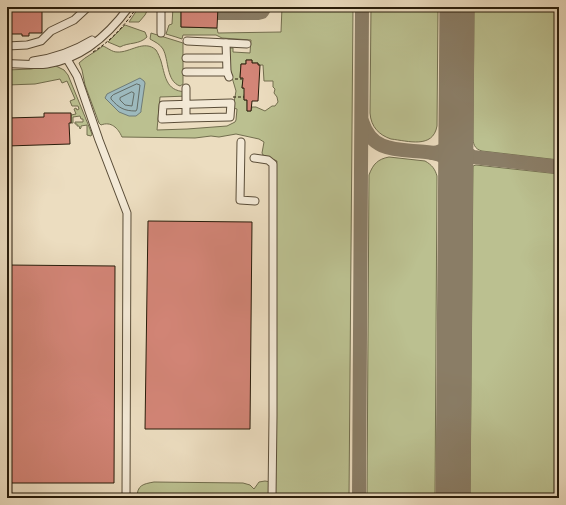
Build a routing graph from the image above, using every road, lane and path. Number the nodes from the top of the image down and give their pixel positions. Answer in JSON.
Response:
{"nodes":[{"id":1,"x":88,"y":7,"type":"edge"},
{"id":2,"x":129,"y":7,"type":"edge"},
{"id":3,"x":161,"y":7,"type":"edge"},
{"id":4,"x":161,"y":34,"type":"dead end"},
{"id":5,"x":186,"y":41,"type":"dead end"},
{"id":6,"x":226,"y":43,"type":"junction"},
{"id":7,"x":247,"y":44,"type":"dead end"},
{"id":8,"x":7,"y":46,"type":"edge"},
{"id":9,"x":63,"y":56,"type":"junction"},
{"id":10,"x":186,"y":58,"type":"dead end"},
{"id":11,"x":226,"y":58,"type":"junction"},
{"id":12,"x":7,"y":64,"type":"edge"},
{"id":13,"x":186,"y":72,"type":"dead end"},
{"id":14,"x":229,"y":76,"type":"junction"},
{"id":15,"x":242,"y":79,"type":"dead end"},
{"id":16,"x":186,"y":88,"type":"dead end"},
{"id":17,"x":233,"y":97,"type":"dead end"},
{"id":18,"x":244,"y":97,"type":"dead end"},
{"id":19,"x":186,"y":104,"type":"junction"},
{"id":20,"x":186,"y":118,"type":"junction"},
{"id":21,"x":241,"y":142,"type":"dead end"},
{"id":22,"x":254,"y":158,"type":"dead end"},
{"id":23,"x":255,"y":201,"type":"dead end"},
{"id":24,"x":126,"y":498,"type":"edge"},
{"id":25,"x":272,"y":498,"type":"edge"}],
"edges":[{"from":1,"to":8,"type":"street"},
{"from":2,"to":9,"type":"street"},
{"from":3,"to":4,"type":"street"},
{"from":5,"to":6,"type":"street"},
{"from":6,"to":7,"type":"street"},
{"from":6,"to":11,"type":"street"},
{"from":9,"to":12,"type":"street"},
{"from":9,"to":24,"type":"street"},
{"from":10,"to":11,"type":"street"},
{"from":11,"to":14,"type":"street"},
{"from":13,"to":14,"type":"street"},
{"from":14,"to":15,"type":"path"},
{"from":16,"to":19,"type":"street"},
{"from":17,"to":18,"type":"path"},
{"from":19,"to":20,"type":"street"},
{"from":19,"to":20,"type":"street"},
{"from":19,"to":20,"type":"street"},
{"from":21,"to":23,"type":"street"},
{"from":22,"to":25,"type":"street"}]}
